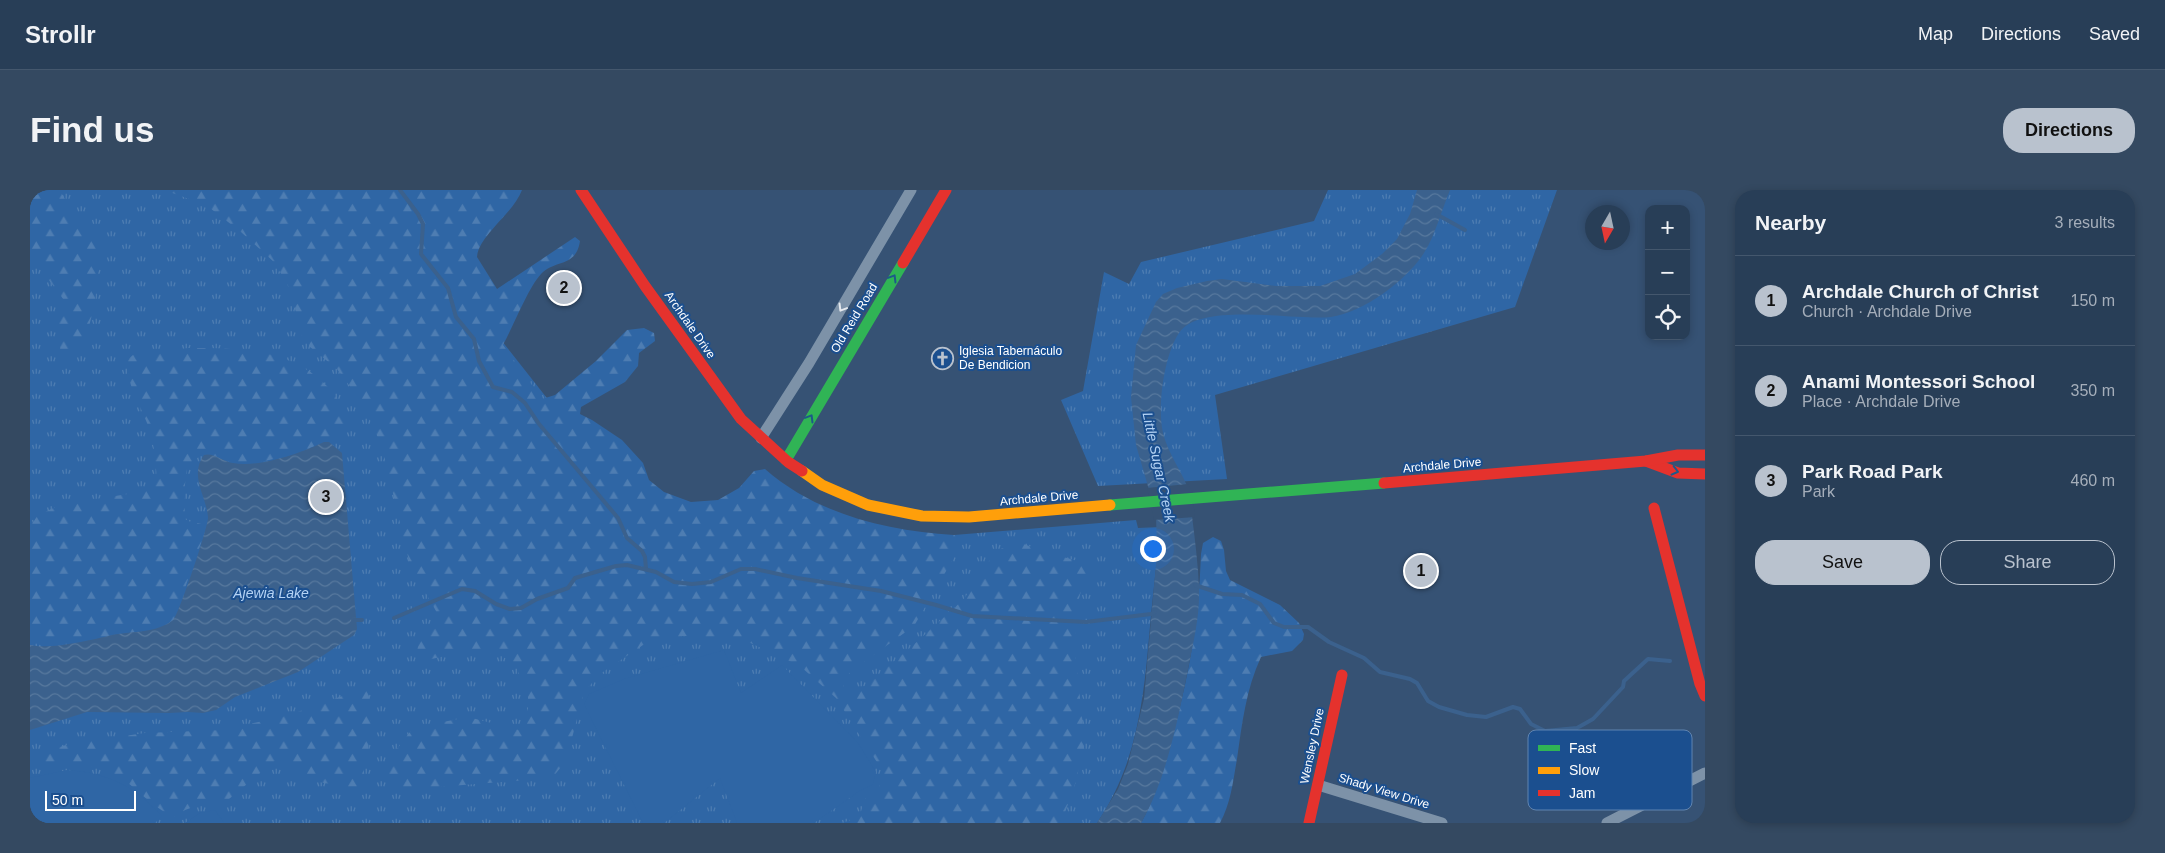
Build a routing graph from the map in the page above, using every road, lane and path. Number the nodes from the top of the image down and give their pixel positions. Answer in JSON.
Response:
{"nodes":[{"id":1,"x":581,"y":190,"type":"edge"},
{"id":2,"x":911,"y":190,"type":"edge"},
{"id":3,"x":946,"y":190,"type":"edge"},
{"id":4,"x":761,"y":438,"type":"junction"},
{"id":5,"x":1705,"y":455,"type":"edge"},
{"id":6,"x":786,"y":460,"type":"junction"},
{"id":7,"x":1646,"y":461,"type":"junction"},
{"id":8,"x":1705,"y":474,"type":"edge"},
{"id":9,"x":1654,"y":508,"type":"dead end"},
{"id":10,"x":1342,"y":675,"type":"dead end"},
{"id":11,"x":1705,"y":696,"type":"edge"},
{"id":12,"x":1705,"y":773,"type":"edge"},
{"id":13,"x":1692,"y":780,"type":"edge"},
{"id":14,"x":1318,"y":785,"type":"junction"},
{"id":15,"x":1632,"y":810,"type":"edge"},
{"id":16,"x":1309,"y":823,"type":"edge"},
{"id":17,"x":1442,"y":823,"type":"edge"},
{"id":18,"x":1607,"y":823,"type":"edge"}],
"edges":[{"from":1,"to":4,"type":"street","name":"Archdale Drive"},
{"from":2,"to":4,"type":"street","name":"Old Reid Road","one_way":true},
{"from":6,"to":3,"type":"street","name":"Old Reid Road","one_way":true},
{"from":4,"to":6,"type":"street","name":"Archdale Drive"},
{"from":5,"to":7,"type":"street","name":"Archdale Drive"},
{"from":6,"to":7,"type":"street","name":"Archdale Drive"},
{"from":7,"to":8,"type":"street","name":"Archdale Drive","one_way":true},
{"from":9,"to":11,"type":"street"},
{"from":10,"to":14,"type":"street","name":"Wensley Drive"},
{"from":12,"to":13,"type":"street"},
{"from":14,"to":16,"type":"street","name":"Wensley Drive"},
{"from":14,"to":17,"type":"street","name":"Shady View Drive"},
{"from":15,"to":18,"type":"street"}]}
